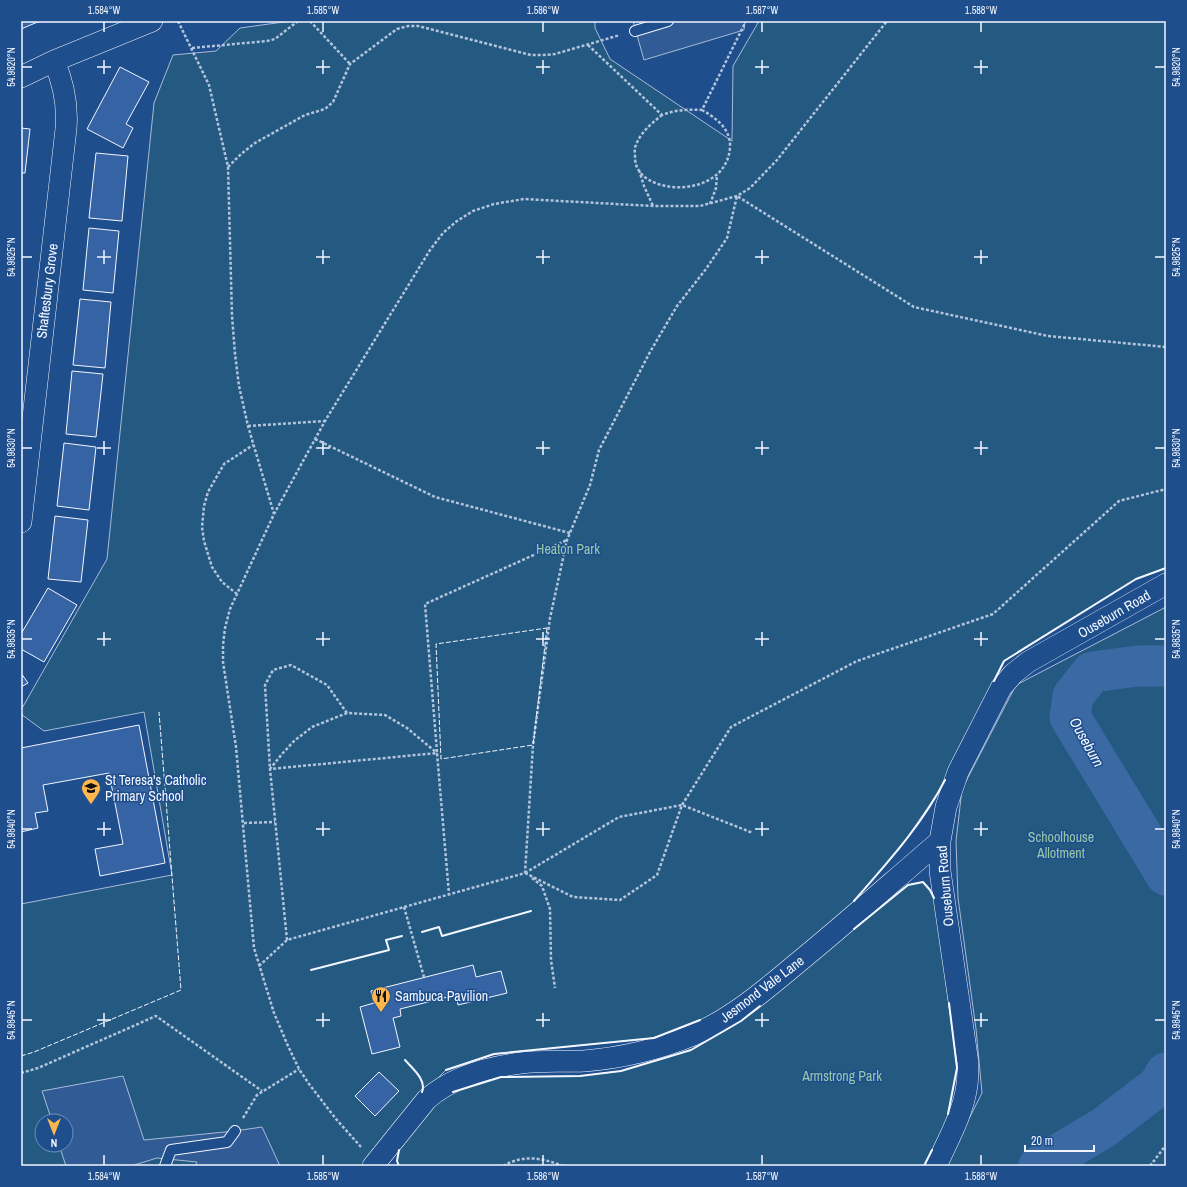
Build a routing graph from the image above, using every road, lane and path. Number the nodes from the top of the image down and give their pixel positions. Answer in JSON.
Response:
{"nodes":[{"id":1,"x":152,"y":21,"type":"edge"},
{"id":2,"x":178,"y":21,"type":"edge"},
{"id":3,"x":298,"y":21,"type":"edge"},
{"id":4,"x":310,"y":21,"type":"edge"},
{"id":5,"x":668,"y":21,"type":"edge"},
{"id":6,"x":746,"y":21,"type":"edge"},
{"id":7,"x":887,"y":21,"type":"edge"},
{"id":8,"x":635,"y":31,"type":"joint"},
{"id":9,"x":588,"y":44,"type":"junction"},
{"id":10,"x":192,"y":48,"type":"junction"},
{"id":11,"x":54,"y":61,"type":"junction"},
{"id":12,"x":350,"y":64,"type":"junction"},
{"id":13,"x":21,"y":77,"type":"edge"},
{"id":14,"x":702,"y":110,"type":"junction"},
{"id":15,"x":662,"y":115,"type":"junction"},
{"id":16,"x":228,"y":167,"type":"junction"},
{"id":17,"x":639,"y":170,"type":"junction"},
{"id":18,"x":717,"y":175,"type":"junction"},
{"id":19,"x":737,"y":196,"type":"junction"},
{"id":20,"x":710,"y":204,"type":"junction"},
{"id":21,"x":653,"y":206,"type":"junction"},
{"id":22,"x":1166,"y":347,"type":"edge"},
{"id":23,"x":326,"y":421,"type":"junction"},
{"id":24,"x":248,"y":426,"type":"junction"},
{"id":25,"x":315,"y":439,"type":"junction"},
{"id":26,"x":253,"y":445,"type":"junction"},
{"id":27,"x":1166,"y":489,"type":"edge"},
{"id":28,"x":274,"y":514,"type":"junction"},
{"id":29,"x":21,"y":522,"type":"edge"},
{"id":30,"x":570,"y":533,"type":"junction"},
{"id":31,"x":567,"y":540,"type":"junction"},
{"id":32,"x":1166,"y":584,"type":"edge"},
{"id":33,"x":237,"y":594,"type":"junction"},
{"id":34,"x":347,"y":713,"type":"junction"},
{"id":35,"x":437,"y":753,"type":"junction"},
{"id":36,"x":270,"y":769,"type":"junction"},
{"id":37,"x":682,"y":806,"type":"junction"},
{"id":38,"x":275,"y":822,"type":"junction"},
{"id":39,"x":244,"y":823,"type":"junction"},
{"id":40,"x":753,"y":833,"type":"dead end"},
{"id":41,"x":940,"y":841,"type":"junction"},
{"id":42,"x":525,"y":873,"type":"junction"},
{"id":43,"x":449,"y":894,"type":"junction"},
{"id":44,"x":404,"y":907,"type":"junction"},
{"id":45,"x":287,"y":940,"type":"junction"},
{"id":46,"x":259,"y":966,"type":"junction"},
{"id":47,"x":424,"y":978,"type":"dead end"},
{"id":48,"x":555,"y":988,"type":"dead end"},
{"id":49,"x":299,"y":1069,"type":"junction"},
{"id":50,"x":21,"y":1073,"type":"edge"},
{"id":51,"x":262,"y":1091,"type":"junction"},
{"id":52,"x":235,"y":1131,"type":"joint"},
{"id":53,"x":1166,"y":1145,"type":"edge"},
{"id":54,"x":375,"y":1164,"type":"edge"},
{"id":55,"x":165,"y":1166,"type":"edge"},
{"id":56,"x":503,"y":1166,"type":"edge"},
{"id":57,"x":563,"y":1166,"type":"edge"},
{"id":58,"x":936,"y":1166,"type":"edge"},
{"id":59,"x":1150,"y":1166,"type":"edge"}],
"edges":[{"from":1,"to":11,"type":"street"},
{"from":2,"to":10,"type":"path"},
{"from":3,"to":10,"type":"path"},
{"from":4,"to":12,"type":"path"},
{"from":5,"to":8,"type":"lane"},
{"from":6,"to":14,"type":"path"},
{"from":7,"to":19,"type":"path"},
{"from":8,"to":9,"type":"path"},
{"from":9,"to":12,"type":"path"},
{"from":9,"to":15,"type":"path"},
{"from":10,"to":16,"type":"path"},
{"from":11,"to":13,"type":"street"},
{"from":11,"to":29,"type":"street","name":"Shaftesbury Grove"},
{"from":12,"to":16,"type":"path"},
{"from":14,"to":15,"type":"path"},
{"from":14,"to":18,"type":"path"},
{"from":15,"to":17,"type":"path"},
{"from":16,"to":24,"type":"path"},
{"from":17,"to":18,"type":"path"},
{"from":17,"to":21,"type":"path"},
{"from":18,"to":20,"type":"path"},
{"from":19,"to":20,"type":"path"},
{"from":19,"to":22,"type":"path"},
{"from":19,"to":30,"type":"path"},
{"from":20,"to":21,"type":"path"},
{"from":21,"to":23,"type":"path"},
{"from":23,"to":24,"type":"path"},
{"from":23,"to":25,"type":"path"},
{"from":24,"to":26,"type":"path"},
{"from":25,"to":28,"type":"path"},
{"from":25,"to":30,"type":"path"},
{"from":26,"to":28,"type":"path"},
{"from":26,"to":33,"type":"path"},
{"from":27,"to":37,"type":"path"},
{"from":28,"to":33,"type":"path"},
{"from":30,"to":31,"type":"path"},
{"from":31,"to":35,"type":"path"},
{"from":31,"to":42,"type":"path"},
{"from":32,"to":41,"type":"street","name":"Ouseburn Road"},
{"from":33,"to":39,"type":"path"},
{"from":34,"to":35,"type":"path"},
{"from":34,"to":36,"type":"path"},
{"from":34,"to":36,"type":"path"},
{"from":35,"to":36,"type":"path"},
{"from":35,"to":43,"type":"path"},
{"from":36,"to":38,"type":"path"},
{"from":37,"to":40,"type":"path"},
{"from":37,"to":42,"type":"path"},
{"from":37,"to":42,"type":"path"},
{"from":38,"to":39,"type":"path"},
{"from":38,"to":45,"type":"path"},
{"from":39,"to":46,"type":"path"},
{"from":41,"to":54,"type":"street","name":"Jesmond Vale Lane"},
{"from":41,"to":58,"type":"street","name":"Ouseburn Road"},
{"from":42,"to":43,"type":"path"},
{"from":42,"to":48,"type":"path"},
{"from":43,"to":44,"type":"path"},
{"from":44,"to":45,"type":"path"},
{"from":44,"to":47,"type":"path"},
{"from":45,"to":46,"type":"path"},
{"from":46,"to":49,"type":"path"},
{"from":49,"to":51,"type":"path"},
{"from":49,"to":54,"type":"path"},
{"from":50,"to":51,"type":"path"},
{"from":51,"to":52,"type":"path"},
{"from":52,"to":55,"type":"lane"},
{"from":53,"to":59,"type":"path"},
{"from":56,"to":57,"type":"path"}]}
